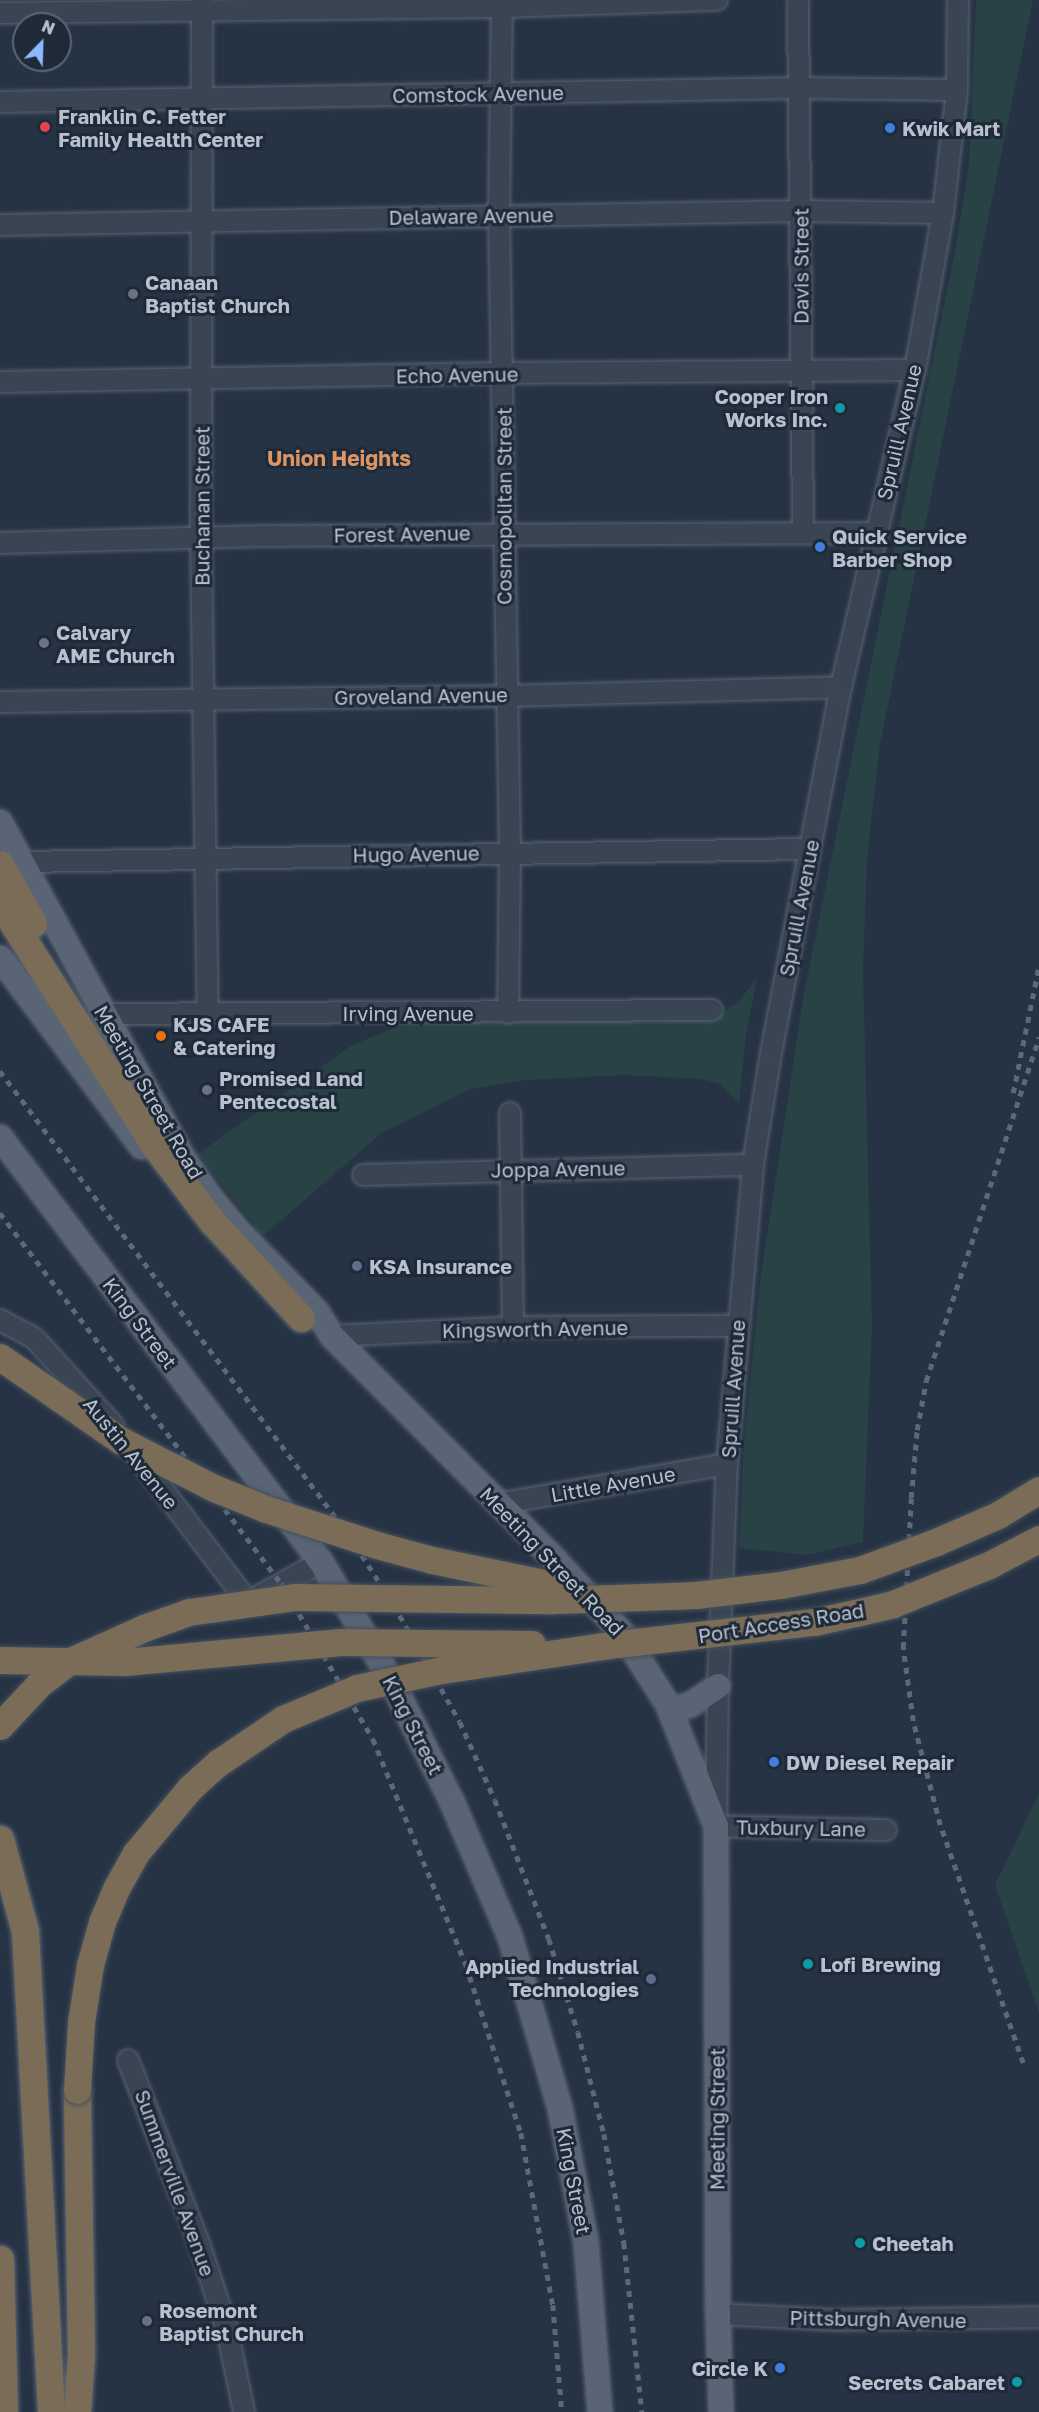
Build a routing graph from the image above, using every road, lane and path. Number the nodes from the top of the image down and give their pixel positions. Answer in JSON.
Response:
{"nodes":[{"id":1,"x":717,"y":0,"type":"edge"},
{"id":2,"x":798,"y":0,"type":"edge"},
{"id":3,"x":958,"y":0,"type":"edge"},
{"id":4,"x":502,"y":3,"type":"edge"},
{"id":5,"x":202,"y":5,"type":"edge"},
{"id":6,"x":0,"y":13,"type":"edge"},
{"id":7,"x":799,"y":88,"type":"junction"},
{"id":8,"x":957,"y":90,"type":"junction"},
{"id":9,"x":499,"y":94,"type":"junction"},
{"id":10,"x":203,"y":96,"type":"junction"},
{"id":11,"x":0,"y":102,"type":"edge"},
{"id":12,"x":801,"y":211,"type":"junction"},
{"id":13,"x":943,"y":213,"type":"junction"},
{"id":14,"x":499,"y":216,"type":"junction"},
{"id":15,"x":203,"y":222,"type":"junction"},
{"id":16,"x":0,"y":225,"type":"edge"},
{"id":17,"x":915,"y":370,"type":"junction"},
{"id":18,"x":801,"y":373,"type":"junction"},
{"id":19,"x":503,"y":374,"type":"junction"},
{"id":20,"x":202,"y":379,"type":"junction"},
{"id":21,"x":0,"y":382,"type":"edge"},
{"id":22,"x":803,"y":532,"type":"junction"},
{"id":23,"x":504,"y":533,"type":"junction"},
{"id":24,"x":876,"y":533,"type":"junction"},
{"id":25,"x":201,"y":536,"type":"junction"},
{"id":26,"x":0,"y":543,"type":"edge"},
{"id":27,"x":841,"y":687,"type":"junction"},
{"id":28,"x":505,"y":696,"type":"junction"},
{"id":29,"x":205,"y":699,"type":"junction"},
{"id":30,"x":0,"y":702,"type":"edge"},
{"id":31,"x":0,"y":822,"type":"edge"},
{"id":32,"x":810,"y":849,"type":"junction"},
{"id":33,"x":510,"y":852,"type":"junction"},
{"id":34,"x":207,"y":857,"type":"junction"},
{"id":35,"x":11,"y":863,"type":"edge"},
{"id":36,"x":0,"y":903,"type":"edge"},
{"id":37,"x":0,"y":958,"type":"edge"},
{"id":38,"x":712,"y":1010,"type":"dead end"},
{"id":39,"x":208,"y":1012,"type":"junction"},
{"id":40,"x":508,"y":1013,"type":"junction"},
{"id":41,"x":104,"y":1014,"type":"junction"},
{"id":42,"x":510,"y":1113,"type":"dead end"},
{"id":43,"x":0,"y":1137,"type":"edge"},
{"id":44,"x":753,"y":1165,"type":"junction"},
{"id":45,"x":511,"y":1169,"type":"junction"},
{"id":46,"x":363,"y":1175,"type":"dead end"},
{"id":47,"x":252,"y":1245,"type":"junction"},
{"id":48,"x":301,"y":1318,"type":"junction"},
{"id":49,"x":0,"y":1320,"type":"edge"},
{"id":50,"x":738,"y":1326,"type":"junction"},
{"id":51,"x":513,"y":1327,"type":"junction"},
{"id":52,"x":332,"y":1336,"type":"junction"},
{"id":53,"x":0,"y":1357,"type":"edge"},
{"id":54,"x":727,"y":1464,"type":"junction"},
{"id":55,"x":1039,"y":1490,"type":"edge"},
{"id":56,"x":498,"y":1504,"type":"junction"},
{"id":57,"x":1039,"y":1539,"type":"edge"},
{"id":58,"x":321,"y":1562,"type":"junction"},
{"id":59,"x":642,"y":1597,"type":"junction"},
{"id":60,"x":617,"y":1644,"type":"junction"},
{"id":61,"x":0,"y":1660,"type":"edge"},
{"id":62,"x":718,"y":1686,"type":"junction"},
{"id":63,"x":670,"y":1710,"type":"junction"},
{"id":64,"x":0,"y":1726,"type":"edge"},
{"id":65,"x":716,"y":1826,"type":"junction"},
{"id":66,"x":886,"y":1830,"type":"dead end"},
{"id":67,"x":0,"y":1839,"type":"edge"},
{"id":68,"x":128,"y":2060,"type":"dead end"},
{"id":69,"x":0,"y":2259,"type":"edge"},
{"id":70,"x":718,"y":2314,"type":"junction"},
{"id":71,"x":1039,"y":2317,"type":"edge"},
{"id":72,"x":4,"y":2412,"type":"edge"},
{"id":73,"x":51,"y":2412,"type":"edge"},
{"id":74,"x":77,"y":2412,"type":"edge"},
{"id":75,"x":244,"y":2412,"type":"edge"},
{"id":76,"x":600,"y":2412,"type":"edge"},
{"id":77,"x":721,"y":2412,"type":"edge"}],
"edges":[{"from":1,"to":4,"type":"street"},
{"from":2,"to":7,"type":"street","name":"Davis Street"},
{"from":3,"to":8,"type":"street","name":"Spruill Avenue"},
{"from":4,"to":5,"type":"street"},
{"from":4,"to":9,"type":"street","name":"Cosmopolitan Street"},
{"from":5,"to":6,"type":"street"},
{"from":5,"to":10,"type":"street","name":"Buchanan Street"},
{"from":7,"to":8,"type":"street","name":"Comstock Avenue"},
{"from":7,"to":9,"type":"street","name":"Comstock Avenue"},
{"from":7,"to":12,"type":"street","name":"Davis Street"},
{"from":8,"to":13,"type":"street","name":"Spruill Avenue"},
{"from":9,"to":10,"type":"street","name":"Comstock Avenue"},
{"from":9,"to":14,"type":"street","name":"Cosmopolitan Street"},
{"from":10,"to":11,"type":"street","name":"Comstock Avenue"},
{"from":10,"to":15,"type":"street","name":"Buchanan Street"},
{"from":12,"to":13,"type":"street","name":"Delaware Avenue"},
{"from":12,"to":14,"type":"street","name":"Delaware Avenue"},
{"from":12,"to":18,"type":"street","name":"Davis Street"},
{"from":13,"to":17,"type":"street","name":"Spruill Avenue"},
{"from":14,"to":15,"type":"street","name":"Delaware Avenue"},
{"from":14,"to":19,"type":"street","name":"Cosmopolitan Street"},
{"from":15,"to":16,"type":"street","name":"Delaware Avenue"},
{"from":15,"to":20,"type":"street","name":"Buchanan Street"},
{"from":17,"to":18,"type":"street","name":"Echo Avenue"},
{"from":17,"to":24,"type":"street","name":"Spruill Avenue"},
{"from":18,"to":19,"type":"street","name":"Echo Avenue"},
{"from":18,"to":22,"type":"street","name":"Davis Street"},
{"from":19,"to":20,"type":"street","name":"Echo Avenue"},
{"from":19,"to":23,"type":"street","name":"Cosmopolitan Street"},
{"from":20,"to":21,"type":"street","name":"Echo Avenue"},
{"from":20,"to":25,"type":"street","name":"Buchanan Street"},
{"from":22,"to":23,"type":"street","name":"Forest Avenue"},
{"from":22,"to":24,"type":"street","name":"Forest Avenue"},
{"from":23,"to":25,"type":"street","name":"Forest Avenue"},
{"from":23,"to":28,"type":"street","name":"Cosmopolitan Street"},
{"from":24,"to":27,"type":"street","name":"Spruill Avenue"},
{"from":25,"to":26,"type":"street","name":"Forest Avenue"},
{"from":25,"to":29,"type":"street","name":"Buchanan Street"},
{"from":27,"to":28,"type":"street","name":"Groveland Avenue"},
{"from":27,"to":32,"type":"street","name":"Spruill Avenue"},
{"from":28,"to":29,"type":"street","name":"Groveland Avenue"},
{"from":28,"to":33,"type":"street","name":"Cosmopolitan Street"},
{"from":29,"to":30,"type":"street","name":"Groveland Avenue"},
{"from":29,"to":34,"type":"street","name":"Buchanan Street"},
{"from":31,"to":35,"type":"main road","name":"Meeting Street Road"},
{"from":32,"to":33,"type":"street","name":"Hugo Avenue"},
{"from":32,"to":44,"type":"street","name":"Spruill Avenue"},
{"from":33,"to":34,"type":"street","name":"Hugo Avenue"},
{"from":33,"to":40,"type":"street","name":"Cosmopolitan Street"},
{"from":34,"to":35,"type":"street","name":"Hugo Avenue"},
{"from":34,"to":39,"type":"street","name":"Buchanan Street"},
{"from":35,"to":41,"type":"main road","name":"Meeting Street Road"},
{"from":35,"to":47,"type":"highway"},
{"from":36,"to":48,"type":"highway"},
{"from":37,"to":48,"type":"main road","name":"Meeting Street Road"},
{"from":38,"to":40,"type":"street","name":"Irving Avenue"},
{"from":39,"to":40,"type":"street","name":"Irving Avenue"},
{"from":39,"to":41,"type":"street","name":"Irving Avenue"},
{"from":41,"to":47,"type":"main road","name":"Meeting Street Road"},
{"from":42,"to":45,"type":"street"},
{"from":43,"to":58,"type":"main road","name":"King Street"},
{"from":44,"to":45,"type":"street","name":"Joppa Avenue"},
{"from":44,"to":50,"type":"street","name":"Spruill Avenue"},
{"from":45,"to":46,"type":"street","name":"Joppa Avenue"},
{"from":45,"to":51,"type":"street"},
{"from":47,"to":52,"type":"main road","name":"Meeting Street Road"},
{"from":48,"to":52,"type":"main road","name":"Meeting Street Road"},
{"from":49,"to":58,"type":"street","name":"Austin Avenue"},
{"from":50,"to":51,"type":"street","name":"Kingsworth Avenue"},
{"from":50,"to":54,"type":"street","name":"Spruill Avenue"},
{"from":51,"to":52,"type":"street","name":"Kingsworth Avenue"},
{"from":52,"to":56,"type":"main road","name":"Meeting Street Road"},
{"from":53,"to":59,"type":"highway","bridge":true},
{"from":54,"to":56,"type":"street","name":"Little Avenue"},
{"from":54,"to":62,"type":"street","name":"Spruill Avenue"},
{"from":55,"to":59,"type":"highway","name":"Port Access Road","bridge":true},
{"from":56,"to":63,"type":"main road","name":"Meeting Street Road"},
{"from":57,"to":60,"type":"highway","name":"Port Access Road","bridge":true},
{"from":58,"to":76,"type":"main road","name":"King Street"},
{"from":59,"to":64,"type":"highway","bridge":true},
{"from":60,"to":61,"type":"highway","bridge":true},
{"from":60,"to":74,"type":"highway","bridge":true},
{"from":62,"to":63,"type":"main road"},
{"from":62,"to":65,"type":"street","name":"Spruill Avenue"},
{"from":63,"to":65,"type":"main road","name":"Meeting Street Road"},
{"from":65,"to":66,"type":"street","name":"Tuxbury Lane"},
{"from":65,"to":70,"type":"main road","name":"Meeting Street"},
{"from":67,"to":73,"type":"highway"},
{"from":68,"to":75,"type":"street","name":"Summerville Avenue"},
{"from":69,"to":72,"type":"highway"},
{"from":70,"to":71,"type":"street","name":"Pittsburgh Avenue"},
{"from":70,"to":77,"type":"main road","name":"Meeting Street"}]}
